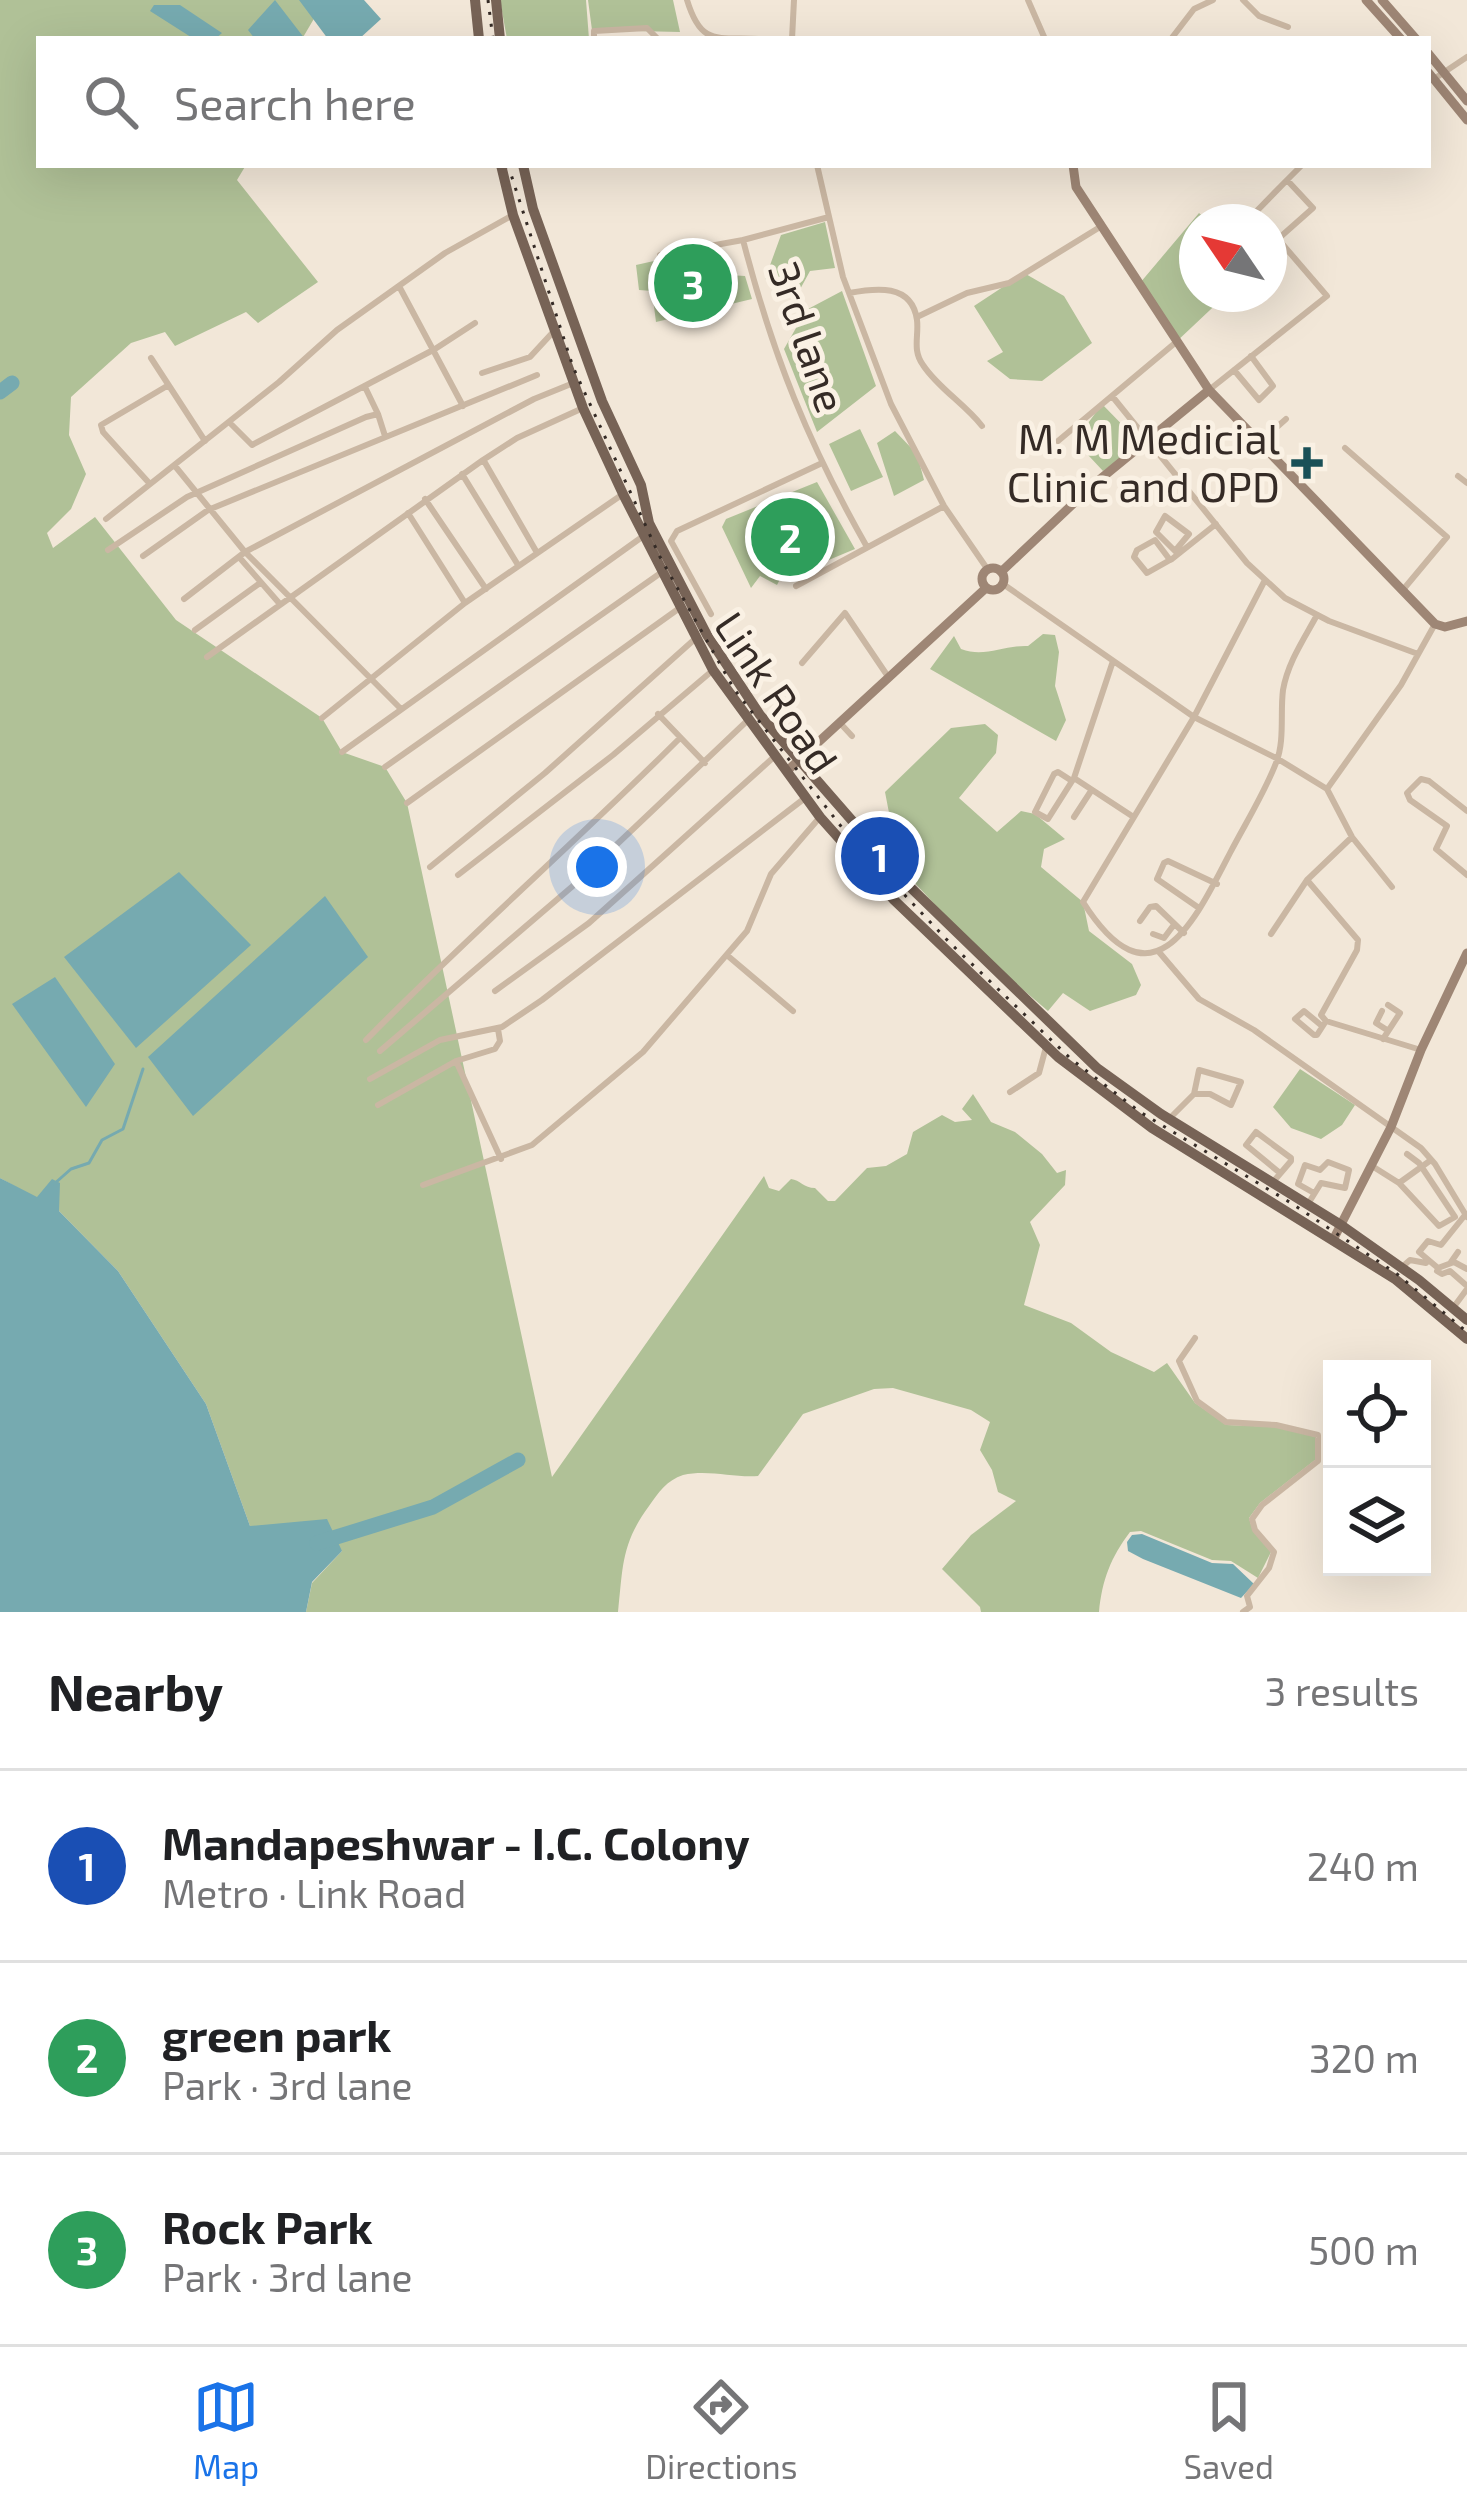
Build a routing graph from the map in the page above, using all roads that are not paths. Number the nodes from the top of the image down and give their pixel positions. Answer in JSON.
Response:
{"nodes":[{"id":1,"x":476,"y":0,"type":"edge"},
{"id":2,"x":496,"y":0,"type":"edge"},
{"id":3,"x":686,"y":0,"type":"edge"},
{"id":4,"x":794,"y":0,"type":"edge"},
{"id":5,"x":1028,"y":0,"type":"edge"},
{"id":6,"x":1191,"y":0,"type":"edge"},
{"id":7,"x":1213,"y":0,"type":"edge"},
{"id":8,"x":1243,"y":0,"type":"edge"},
{"id":9,"x":1366,"y":0,"type":"edge"},
{"id":10,"x":1382,"y":0,"type":"edge"},
{"id":11,"x":1201,"y":4,"type":"junction"},
{"id":12,"x":1288,"y":27,"type":"dead end"},
{"id":13,"x":479,"y":36,"type":"edge"},
{"id":14,"x":500,"y":36,"type":"edge"},
{"id":15,"x":594,"y":36,"type":"edge"},
{"id":16,"x":655,"y":36,"type":"edge"},
{"id":17,"x":706,"y":36,"type":"edge"},
{"id":18,"x":792,"y":36,"type":"edge"},
{"id":19,"x":1045,"y":36,"type":"edge"},
{"id":20,"x":1174,"y":36,"type":"edge"},
{"id":21,"x":1398,"y":36,"type":"edge"},
{"id":22,"x":1414,"y":36,"type":"edge"},
{"id":23,"x":1467,"y":57,"type":"edge"},
{"id":24,"x":1435,"y":75,"type":"edge"},
{"id":25,"x":1467,"y":101,"type":"edge"},
{"id":26,"x":1467,"y":120,"type":"edge"},
{"id":27,"x":505,"y":168,"type":"edge"},
{"id":28,"x":524,"y":168,"type":"edge"},
{"id":29,"x":818,"y":168,"type":"edge"},
{"id":30,"x":1073,"y":168,"type":"edge"},
{"id":31,"x":1299,"y":168,"type":"edge"},
{"id":32,"x":1287,"y":179,"type":"junction"},
{"id":33,"x":1263,"y":204,"type":"edge"},
{"id":34,"x":513,"y":215,"type":"junction"},
{"id":35,"x":829,"y":217,"type":"junction"},
{"id":36,"x":1102,"y":226,"type":"junction"},
{"id":37,"x":743,"y":240,"type":"junction"},
{"id":38,"x":660,"y":255,"type":"dead end"},
{"id":39,"x":400,"y":288,"type":"junction"},
{"id":40,"x":849,"y":293,"type":"junction"},
{"id":41,"x":917,"y":317,"type":"junction"},
{"id":42,"x":475,"y":323,"type":"dead end"},
{"id":43,"x":555,"y":330,"type":"junction"},
{"id":44,"x":1174,"y":343,"type":"junction"},
{"id":45,"x":435,"y":349,"type":"junction"},
{"id":46,"x":1251,"y":356,"type":"junction"},
{"id":47,"x":151,"y":358,"type":"dead end"},
{"id":48,"x":1234,"y":370,"type":"junction"},
{"id":49,"x":482,"y":374,"type":"dead end"},
{"id":50,"x":537,"y":375,"type":"dead end"},
{"id":51,"x":574,"y":381,"type":"junction"},
{"id":52,"x":167,"y":386,"type":"junction"},
{"id":53,"x":365,"y":387,"type":"junction"},
{"id":54,"x":1209,"y":390,"type":"junction"},
{"id":55,"x":1112,"y":396,"type":"junction"},
{"id":56,"x":463,"y":406,"type":"junction"},
{"id":57,"x":583,"y":408,"type":"junction"},
{"id":58,"x":379,"y":414,"type":"junction"},
{"id":59,"x":1286,"y":419,"type":"dead end"},
{"id":60,"x":230,"y":422,"type":"junction"},
{"id":61,"x":982,"y":426,"type":"dead end"},
{"id":62,"x":386,"y":437,"type":"junction"},
{"id":63,"x":1148,"y":438,"type":"junction"},
{"id":64,"x":1058,"y":441,"type":"dead end"},
{"id":65,"x":205,"y":442,"type":"junction"},
{"id":66,"x":1259,"y":443,"type":"junction"},
{"id":67,"x":1345,"y":448,"type":"dead end"},
{"id":68,"x":483,"y":460,"type":"junction"},
{"id":69,"x":820,"y":464,"type":"junction"},
{"id":70,"x":174,"y":465,"type":"junction"},
{"id":71,"x":462,"y":474,"type":"junction"},
{"id":72,"x":1458,"y":476,"type":"dead end"},
{"id":73,"x":1467,"y":483,"type":"edge"},
{"id":74,"x":150,"y":484,"type":"junction"},
{"id":75,"x":196,"y":494,"type":"junction"},
{"id":76,"x":623,"y":494,"type":"junction"},
{"id":77,"x":425,"y":499,"type":"junction"},
{"id":78,"x":944,"y":506,"type":"junction"},
{"id":79,"x":208,"y":510,"type":"junction"},
{"id":80,"x":408,"y":513,"type":"junction"},
{"id":81,"x":106,"y":519,"type":"dead end"},
{"id":82,"x":1216,"y":524,"type":"junction"},
{"id":83,"x":644,"y":536,"type":"junction"},
{"id":84,"x":867,"y":547,"type":"junction"},
{"id":85,"x":108,"y":550,"type":"dead end"},
{"id":86,"x":536,"y":551,"type":"junction"},
{"id":87,"x":242,"y":554,"type":"junction"},
{"id":88,"x":1174,"y":555,"type":"junction"},
{"id":89,"x":143,"y":556,"type":"dead end"},
{"id":90,"x":518,"y":565,"type":"junction"},
{"id":91,"x":988,"y":570,"type":"junction"},
{"id":92,"x":662,"y":572,"type":"junction"},
{"id":93,"x":1002,"y":578,"type":"junction"},
{"id":94,"x":1265,"y":580,"type":"junction"},
{"id":95,"x":260,"y":583,"type":"junction"},
{"id":96,"x":796,"y":586,"type":"dead end"},
{"id":97,"x":986,"y":588,"type":"junction"},
{"id":98,"x":486,"y":589,"type":"junction"},
{"id":99,"x":1402,"y":591,"type":"junction"},
{"id":100,"x":290,"y":596,"type":"junction"},
{"id":101,"x":184,"y":599,"type":"dead end"},
{"id":102,"x":279,"y":603,"type":"junction"},
{"id":103,"x":466,"y":603,"type":"junction"},
{"id":104,"x":681,"y":607,"type":"junction"},
{"id":105,"x":711,"y":614,"type":"dead end"},
{"id":106,"x":1317,"y":614,"type":"junction"},
{"id":107,"x":1467,"y":621,"type":"edge"},
{"id":108,"x":1435,"y":624,"type":"junction"},
{"id":109,"x":195,"y":630,"type":"dead end"},
{"id":110,"x":696,"y":638,"type":"junction"},
{"id":111,"x":1418,"y":654,"type":"junction"},
{"id":112,"x":207,"y":656,"type":"dead end"},
{"id":113,"x":1113,"y":661,"type":"junction"},
{"id":114,"x":802,"y":663,"type":"dead end"},
{"id":115,"x":713,"y":670,"type":"junction"},
{"id":116,"x":370,"y":677,"type":"junction"},
{"id":117,"x":889,"y":678,"type":"junction"},
{"id":118,"x":400,"y":710,"type":"junction"},
{"id":119,"x":658,"y":714,"type":"junction"},
{"id":120,"x":1193,"y":717,"type":"junction"},
{"id":121,"x":322,"y":718,"type":"dead end"},
{"id":122,"x":748,"y":720,"type":"junction"},
{"id":123,"x":839,"y":724,"type":"junction"},
{"id":124,"x":680,"y":738,"type":"junction"},
{"id":125,"x":850,"y":738,"type":"dead end"},
{"id":126,"x":343,"y":752,"type":"dead end"},
{"id":127,"x":775,"y":756,"type":"junction"},
{"id":128,"x":1279,"y":759,"type":"junction"},
{"id":129,"x":800,"y":760,"type":"junction"},
{"id":130,"x":705,"y":763,"type":"junction"},
{"id":131,"x":385,"y":767,"type":"dead end"},
{"id":132,"x":787,"y":771,"type":"junction"},
{"id":133,"x":1074,"y":779,"type":"junction"},
{"id":134,"x":1327,"y":789,"type":"junction"},
{"id":135,"x":1089,"y":795,"type":"junction"},
{"id":136,"x":805,"y":798,"type":"junction"},
{"id":137,"x":407,"y":803,"type":"dead end"},
{"id":138,"x":1467,"y":811,"type":"edge"},
{"id":139,"x":1132,"y":816,"type":"junction"},
{"id":140,"x":820,"y":817,"type":"junction"},
{"id":141,"x":1074,"y":817,"type":"dead end"},
{"id":142,"x":1352,"y":837,"type":"junction"},
{"id":143,"x":430,"y":867,"type":"dead end"},
{"id":144,"x":458,"y":875,"type":"dead end"},
{"id":145,"x":1467,"y":875,"type":"edge"},
{"id":146,"x":1307,"y":880,"type":"junction"},
{"id":147,"x":1216,"y":884,"type":"junction"},
{"id":148,"x":1393,"y":887,"type":"dead end"},
{"id":149,"x":1200,"y":908,"type":"junction"},
{"id":150,"x":1141,"y":921,"type":"dead end"},
{"id":151,"x":1173,"y":926,"type":"junction"},
{"id":152,"x":1184,"y":933,"type":"junction"},
{"id":153,"x":1153,"y":934,"type":"dead end"},
{"id":154,"x":1271,"y":934,"type":"dead end"},
{"id":155,"x":1160,"y":952,"type":"junction"},
{"id":156,"x":728,"y":956,"type":"junction"},
{"id":157,"x":1465,"y":961,"type":"edge"},
{"id":158,"x":495,"y":991,"type":"dead end"},
{"id":159,"x":793,"y":1011,"type":"dead end"},
{"id":160,"x":498,"y":1028,"type":"junction"},
{"id":161,"x":1387,"y":1030,"type":"junction"},
{"id":162,"x":1383,"y":1039,"type":"junction"},
{"id":163,"x":366,"y":1040,"type":"dead end"},
{"id":164,"x":1046,"y":1047,"type":"junction"},
{"id":165,"x":1421,"y":1050,"type":"junction"},
{"id":166,"x":380,"y":1051,"type":"dead end"},
{"id":167,"x":457,"y":1061,"type":"junction"},
{"id":168,"x":370,"y":1079,"type":"dead end"},
{"id":169,"x":1010,"y":1092,"type":"dead end"},
{"id":170,"x":1194,"y":1094,"type":"junction"},
{"id":171,"x":378,"y":1105,"type":"dead end"},
{"id":172,"x":1169,"y":1119,"type":"junction"},
{"id":173,"x":1391,"y":1127,"type":"junction"},
{"id":174,"x":1407,"y":1154,"type":"dead end"},
{"id":175,"x":501,"y":1159,"type":"junction"},
{"id":176,"x":1431,"y":1160,"type":"junction"},
{"id":177,"x":1372,"y":1166,"type":"junction"},
{"id":178,"x":1421,"y":1167,"type":"junction"},
{"id":179,"x":1277,"y":1178,"type":"junction"},
{"id":180,"x":1399,"y":1183,"type":"junction"},
{"id":181,"x":423,"y":1185,"type":"dead end"},
{"id":182,"x":1311,"y":1199,"type":"junction"},
{"id":183,"x":1466,"y":1216,"type":"edge"},
{"id":184,"x":1342,"y":1225,"type":"junction"},
{"id":185,"x":1333,"y":1240,"type":"junction"},
{"id":186,"x":1458,"y":1252,"type":"dead end"},
{"id":187,"x":1451,"y":1262,"type":"junction"},
{"id":188,"x":1402,"y":1268,"type":"junction"},
{"id":189,"x":1467,"y":1269,"type":"edge"},
{"id":190,"x":1467,"y":1287,"type":"edge"},
{"id":191,"x":1453,"y":1308,"type":"junction"},
{"id":192,"x":1467,"y":1320,"type":"edge"},
{"id":193,"x":1195,"y":1338,"type":"dead end"},
{"id":194,"x":1467,"y":1339,"type":"edge"},
{"id":195,"x":1244,"y":1612,"type":"edge"}],
"edges":[{"from":1,"to":13,"type":"main road"},
{"from":2,"to":14,"type":"main road"},
{"from":3,"to":17,"type":"street"},
{"from":4,"to":18,"type":"street"},
{"from":5,"to":19,"type":"street"},
{"from":6,"to":11,"type":"street"},
{"from":7,"to":11,"type":"street"},
{"from":8,"to":12,"type":"street"},
{"from":9,"to":21,"type":"street"},
{"from":10,"to":22,"type":"street"},
{"from":11,"to":20,"type":"street"},
{"from":15,"to":16,"type":"street"},
{"from":23,"to":24,"type":"street"},
{"from":24,"to":25,"type":"street"},
{"from":24,"to":26,"type":"street"},
{"from":27,"to":34,"type":"main road","name":"Link Road"},
{"from":28,"to":129,"type":"main road","name":"Link Road"},
{"from":29,"to":35,"type":"street"},
{"from":30,"to":36,"type":"street"},
{"from":31,"to":32,"type":"street"},
{"from":32,"to":33,"type":"street"},
{"from":32,"to":46,"type":"street"},
{"from":34,"to":39,"type":"street"},
{"from":34,"to":43,"type":"main road","name":"Link Road"},
{"from":35,"to":37,"type":"street"},
{"from":35,"to":40,"type":"street"},
{"from":36,"to":41,"type":"street"},
{"from":36,"to":44,"type":"street"},
{"from":37,"to":38,"type":"street","name":"3rd lane"},
{"from":37,"to":69,"type":"street","name":"3rd lane"},
{"from":39,"to":45,"type":"street"},
{"from":39,"to":60,"type":"street"},
{"from":40,"to":41,"type":"street"},
{"from":40,"to":78,"type":"street"},
{"from":41,"to":61,"type":"street"},
{"from":42,"to":45,"type":"street"},
{"from":43,"to":49,"type":"street"},
{"from":43,"to":51,"type":"main road","name":"Link Road"},
{"from":44,"to":54,"type":"street"},
{"from":44,"to":55,"type":"street"},
{"from":45,"to":53,"type":"street"},
{"from":45,"to":56,"type":"street"},
{"from":46,"to":48,"type":"street"},
{"from":46,"to":48,"type":"street"},
{"from":47,"to":52,"type":"street"},
{"from":48,"to":54,"type":"street"},
{"from":50,"to":56,"type":"street"},
{"from":51,"to":57,"type":"main road","name":"Link Road"},
{"from":51,"to":87,"type":"street"},
{"from":52,"to":65,"type":"street"},
{"from":52,"to":74,"type":"street"},
{"from":53,"to":58,"type":"street"},
{"from":53,"to":60,"type":"street"},
{"from":54,"to":63,"type":"street"},
{"from":54,"to":66,"type":"street"},
{"from":55,"to":63,"type":"street"},
{"from":55,"to":64,"type":"street"},
{"from":56,"to":62,"type":"street"},
{"from":57,"to":68,"type":"street"},
{"from":57,"to":76,"type":"main road","name":"Link Road"},
{"from":58,"to":62,"type":"street"},
{"from":58,"to":75,"type":"street"},
{"from":59,"to":66,"type":"street"},
{"from":60,"to":65,"type":"street"},
{"from":62,"to":79,"type":"street"},
{"from":63,"to":82,"type":"street"},
{"from":63,"to":93,"type":"street"},
{"from":65,"to":70,"type":"street"},
{"from":66,"to":99,"type":"street"},
{"from":67,"to":99,"type":"street"},
{"from":68,"to":71,"type":"street"},
{"from":68,"to":86,"type":"street"},
{"from":69,"to":84,"type":"street","name":"3rd lane"},
{"from":69,"to":105,"type":"street","name":"3rd lane"},
{"from":70,"to":74,"type":"street"},
{"from":70,"to":75,"type":"street"},
{"from":71,"to":77,"type":"street"},
{"from":71,"to":90,"type":"street"},
{"from":72,"to":73,"type":"street"},
{"from":74,"to":81,"type":"street"},
{"from":75,"to":79,"type":"street"},
{"from":75,"to":85,"type":"street"},
{"from":76,"to":83,"type":"main road","name":"Link Road"},
{"from":76,"to":86,"type":"street"},
{"from":77,"to":80,"type":"street"},
{"from":77,"to":98,"type":"street"},
{"from":78,"to":84,"type":"street"},
{"from":78,"to":91,"type":"street"},
{"from":79,"to":87,"type":"street"},
{"from":79,"to":89,"type":"street"},
{"from":80,"to":100,"type":"street"},
{"from":80,"to":103,"type":"street"},
{"from":82,"to":88,"type":"street"},
{"from":82,"to":94,"type":"street"},
{"from":83,"to":92,"type":"main road","name":"Link Road"},
{"from":83,"to":118,"type":"street"},
{"from":84,"to":96,"type":"street"},
{"from":86,"to":90,"type":"street"},
{"from":87,"to":95,"type":"street"},
{"from":87,"to":100,"type":"street"},
{"from":87,"to":101,"type":"street"},
{"from":88,"to":88,"type":"street"},
{"from":88,"to":88,"type":"street"},
{"from":90,"to":98,"type":"street"},
{"from":91,"to":93,"type":"street"},
{"from":91,"to":97,"type":"street"},
{"from":92,"to":104,"type":"main road","name":"Link Road"},
{"from":92,"to":131,"type":"street"},
{"from":93,"to":97,"type":"street"},
{"from":93,"to":113,"type":"street"},
{"from":94,"to":106,"type":"street"},
{"from":94,"to":120,"type":"street"},
{"from":95,"to":102,"type":"street"},
{"from":95,"to":109,"type":"street"},
{"from":97,"to":117,"type":"street"},
{"from":98,"to":103,"type":"street"},
{"from":99,"to":108,"type":"street"},
{"from":100,"to":102,"type":"street"},
{"from":100,"to":116,"type":"street"},
{"from":102,"to":112,"type":"street"},
{"from":103,"to":116,"type":"street"},
{"from":104,"to":110,"type":"main road","name":"Link Road"},
{"from":104,"to":137,"type":"street"},
{"from":106,"to":111,"type":"street"},
{"from":106,"to":128,"type":"street"},
{"from":107,"to":108,"type":"street"},
{"from":108,"to":111,"type":"street"},
{"from":110,"to":115,"type":"main road","name":"Link Road"},
{"from":110,"to":143,"type":"street"},
{"from":111,"to":134,"type":"street"},
{"from":113,"to":120,"type":"street"},
{"from":113,"to":133,"type":"street"},
{"from":114,"to":117,"type":"street"},
{"from":115,"to":119,"type":"street"},
{"from":115,"to":122,"type":"main road","name":"Link Road"},
{"from":116,"to":118,"type":"street"},
{"from":116,"to":121,"type":"street"},
{"from":117,"to":123,"type":"street"},
{"from":118,"to":126,"type":"street"},
{"from":119,"to":124,"type":"street"},
{"from":119,"to":144,"type":"street"},
{"from":120,"to":128,"type":"street"},
{"from":120,"to":139,"type":"street"},
{"from":122,"to":127,"type":"main road","name":"Link Road"},
{"from":122,"to":130,"type":"street"},
{"from":123,"to":125,"type":"street"},
{"from":123,"to":129,"type":"street"},
{"from":124,"to":130,"type":"street"},
{"from":124,"to":163,"type":"street"},
{"from":127,"to":132,"type":"main road","name":"Link Road"},
{"from":127,"to":158,"type":"street"},
{"from":128,"to":134,"type":"street"},
{"from":128,"to":147,"type":"street"},
{"from":129,"to":132,"type":"street"},
{"from":129,"to":172,"type":"main road","name":"Link Road"},
{"from":130,"to":166,"type":"street"},
{"from":132,"to":136,"type":"main road","name":"Link Road"},
{"from":133,"to":133,"type":"street"},
{"from":133,"to":135,"type":"street"},
{"from":134,"to":142,"type":"street"},
{"from":135,"to":139,"type":"street"},
{"from":135,"to":141,"type":"street"},
{"from":136,"to":140,"type":"main road","name":"Link Road"},
{"from":136,"to":160,"type":"street"},
{"from":138,"to":145,"type":"street"},
{"from":139,"to":155,"type":"street"},
{"from":140,"to":156,"type":"street"},
{"from":140,"to":164,"type":"main road","name":"Link Road"},
{"from":142,"to":146,"type":"street"},
{"from":142,"to":148,"type":"street"},
{"from":146,"to":154,"type":"street"},
{"from":146,"to":162,"type":"street"},
{"from":147,"to":149,"type":"street"},
{"from":147,"to":149,"type":"street"},
{"from":149,"to":152,"type":"street"},
{"from":150,"to":151,"type":"street"},
{"from":151,"to":152,"type":"street"},
{"from":151,"to":153,"type":"street"},
{"from":152,"to":155,"type":"street"},
{"from":155,"to":173,"type":"street"},
{"from":156,"to":159,"type":"street"},
{"from":156,"to":175,"type":"street"},
{"from":157,"to":165,"type":"street"},
{"from":160,"to":167,"type":"street"},
{"from":160,"to":168,"type":"street"},
{"from":161,"to":161,"type":"street"},
{"from":161,"to":162,"type":"street"},
{"from":162,"to":165,"type":"street"},
{"from":164,"to":169,"type":"street"},
{"from":164,"to":185,"type":"main road","name":"Link Road"},
{"from":165,"to":173,"type":"street"},
{"from":167,"to":171,"type":"street"},
{"from":167,"to":175,"type":"street"},
{"from":170,"to":170,"type":"street"},
{"from":170,"to":172,"type":"street"},
{"from":172,"to":179,"type":"main road","name":"Link Road"},
{"from":173,"to":176,"type":"street"},
{"from":173,"to":177,"type":"street"},
{"from":174,"to":178,"type":"street"},
{"from":175,"to":181,"type":"street"},
{"from":176,"to":178,"type":"street"},
{"from":176,"to":183,"type":"street"},
{"from":177,"to":180,"type":"street"},
{"from":177,"to":184,"type":"street"},
{"from":178,"to":180,"type":"street"},
{"from":178,"to":180,"type":"street"},
{"from":179,"to":179,"type":"street"},
{"from":179,"to":182,"type":"main road","name":"Link Road"},
{"from":182,"to":182,"type":"street"},
{"from":182,"to":184,"type":"main road","name":"Link Road"},
{"from":183,"to":187,"type":"street"},
{"from":184,"to":185,"type":"street"},
{"from":184,"to":188,"type":"main road","name":"Link Road"},
{"from":185,"to":194,"type":"main road","name":"Link Road"},
{"from":186,"to":187,"type":"street"},
{"from":187,"to":189,"type":"street"},
{"from":188,"to":190,"type":"street"},
{"from":188,"to":191,"type":"main road","name":"Link Road"},
{"from":190,"to":191,"type":"street"},
{"from":191,"to":192,"type":"main road","name":"Link Road"},
{"from":193,"to":195,"type":"street"}]}
